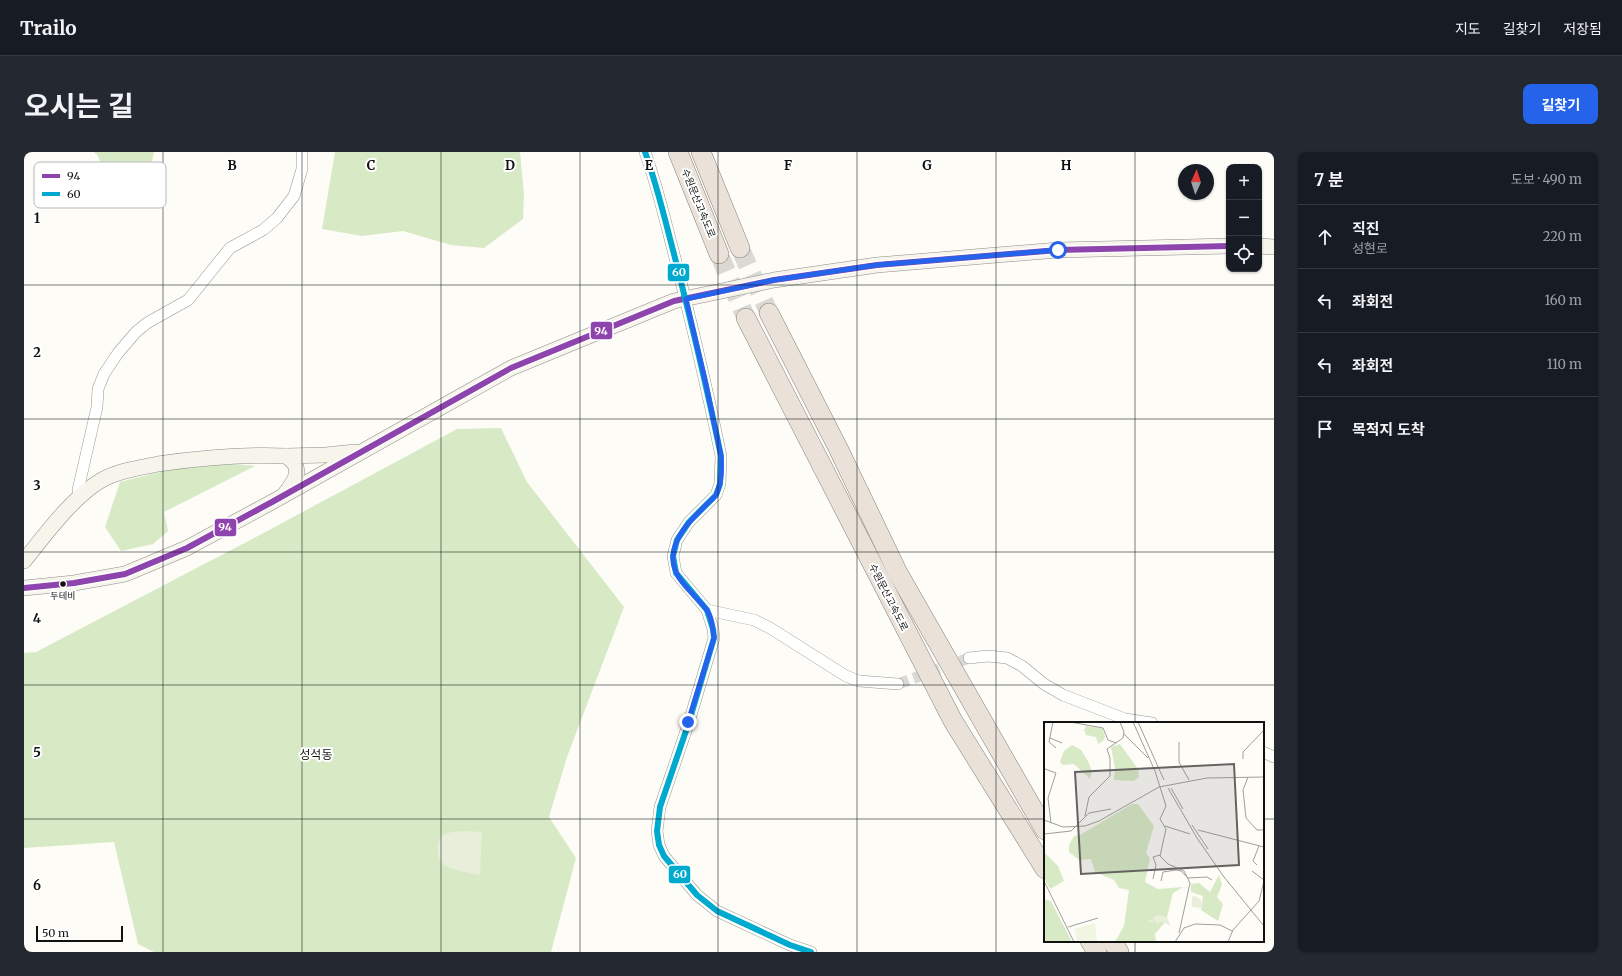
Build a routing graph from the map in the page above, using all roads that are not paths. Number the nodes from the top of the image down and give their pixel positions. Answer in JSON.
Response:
{"nodes":[{"id":1,"x":302,"y":152,"type":"edge"},
{"id":2,"x":645,"y":152,"type":"edge"},
{"id":3,"x":678,"y":152,"type":"edge"},
{"id":4,"x":701,"y":152,"type":"edge"},
{"id":5,"x":1226,"y":246,"type":"edge"},
{"id":6,"x":1262,"y":246,"type":"edge"},
{"id":7,"x":1274,"y":247,"type":"edge"},
{"id":8,"x":740,"y":248,"type":"tunnel mouth"},
{"id":9,"x":719,"y":254,"type":"tunnel mouth"},
{"id":10,"x":686,"y":299,"type":"junction"},
{"id":11,"x":769,"y":313,"type":"tunnel mouth"},
{"id":12,"x":746,"y":318,"type":"tunnel mouth"},
{"id":13,"x":362,"y":451,"type":"junction"},
{"id":14,"x":286,"y":456,"type":"junction"},
{"id":15,"x":283,"y":496,"type":"junction"},
{"id":16,"x":79,"y":498,"type":"junction"},
{"id":17,"x":24,"y":560,"type":"edge"},
{"id":18,"x":24,"y":588,"type":"edge"},
{"id":19,"x":707,"y":610,"type":"junction"},
{"id":20,"x":969,"y":658,"type":"tunnel mouth"},
{"id":21,"x":898,"y":684,"type":"tunnel mouth"},
{"id":22,"x":1145,"y":722,"type":"edge"},
{"id":23,"x":1264,"y":752,"type":"edge"},
{"id":24,"x":1274,"y":756,"type":"edge"},
{"id":25,"x":1044,"y":828,"type":"edge"},
{"id":26,"x":1044,"y":867,"type":"edge"},
{"id":27,"x":1091,"y":942,"type":"edge"},
{"id":28,"x":1113,"y":942,"type":"edge"},
{"id":29,"x":811,"y":952,"type":"edge"},
{"id":30,"x":1097,"y":952,"type":"edge"},
{"id":31,"x":1119,"y":952,"type":"edge"}],
"edges":[{"from":1,"to":16,"type":"street"},
{"from":2,"to":10,"type":"street"},
{"from":3,"to":9,"type":"highway","name":"수원문산고속도로"},
{"from":4,"to":8,"type":"highway","name":"수원문산고속도로"},
{"from":5,"to":10,"type":"main road"},
{"from":6,"to":7,"type":"main road"},
{"from":10,"to":13,"type":"main road"},
{"from":10,"to":19,"type":"street"},
{"from":11,"to":25,"type":"highway","name":"수원문산고속도로"},
{"from":12,"to":26,"type":"highway","name":"수원문산고속도로"},
{"from":13,"to":14,"type":"main road"},
{"from":13,"to":15,"type":"main road"},
{"from":14,"to":15,"type":"main road"},
{"from":14,"to":16,"type":"main road"},
{"from":15,"to":18,"type":"main road"},
{"from":16,"to":17,"type":"main road"},
{"from":19,"to":21,"type":"street"},
{"from":19,"to":29,"type":"street"},
{"from":20,"to":22,"type":"street"},
{"from":23,"to":24,"type":"street"},
{"from":27,"to":30,"type":"highway"},
{"from":28,"to":31,"type":"highway"}]}
